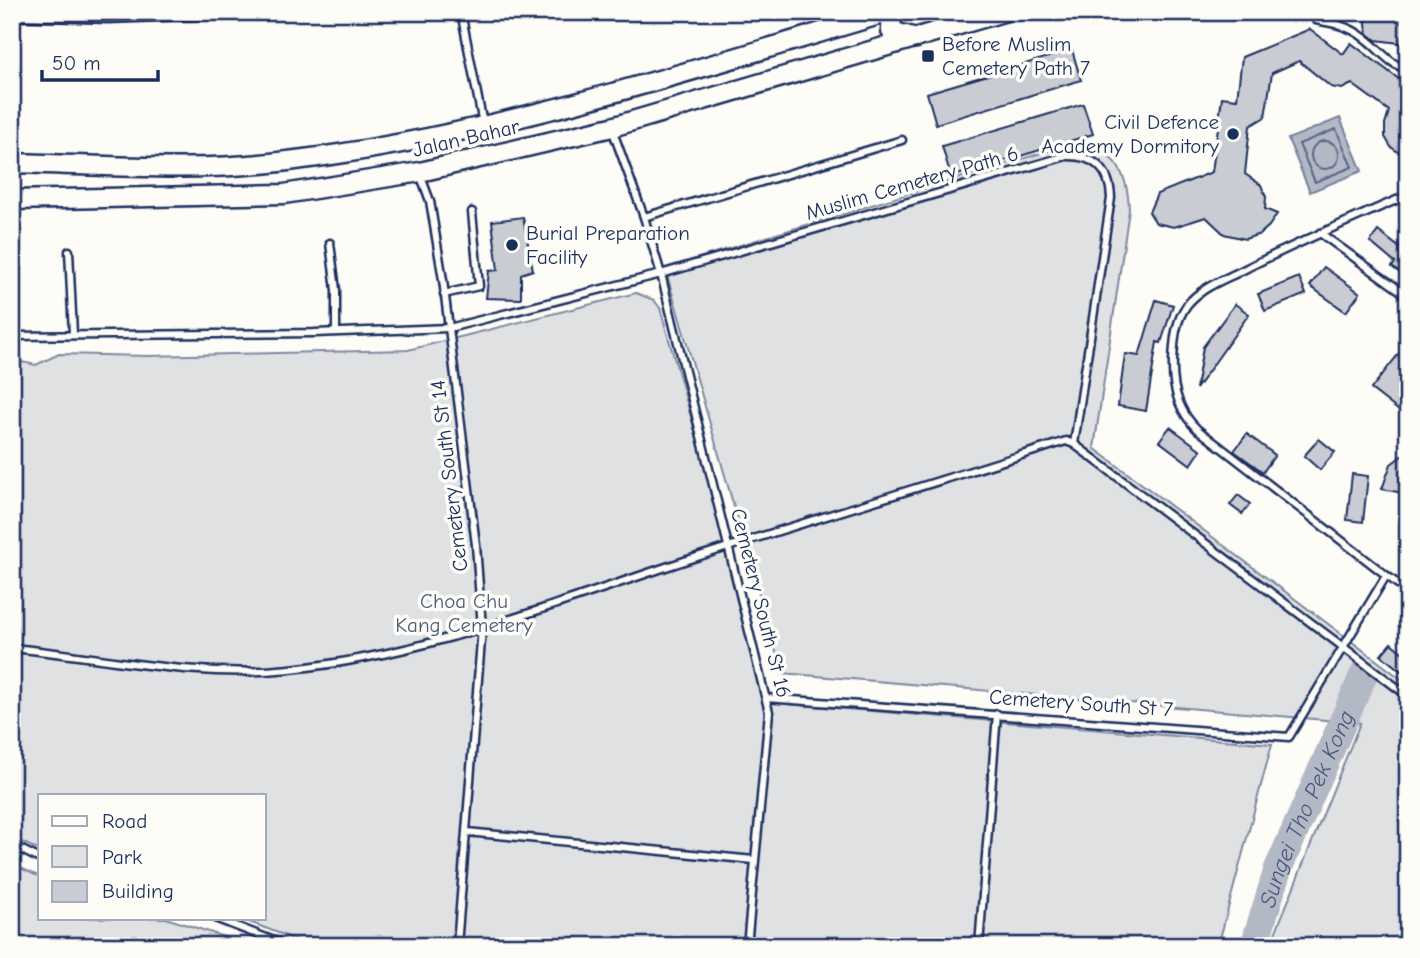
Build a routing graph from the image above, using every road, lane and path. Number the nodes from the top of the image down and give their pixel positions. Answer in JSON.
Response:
{"nodes":[{"id":1,"x":290,"y":12,"type":"edge"},
{"id":2,"x":461,"y":12,"type":"edge"},
{"id":3,"x":890,"y":12,"type":"edge"},
{"id":4,"x":1003,"y":12,"type":"edge"},
{"id":5,"x":32,"y":14,"type":"edge"},
{"id":6,"x":12,"y":16,"type":"edge"},
{"id":7,"x":1316,"y":20,"type":"dead end"},
{"id":8,"x":916,"y":38,"type":"junction"},
{"id":9,"x":1408,"y":69,"type":"edge"},
{"id":10,"x":483,"y":124,"type":"junction"},
{"id":11,"x":612,"y":127,"type":"junction"},
{"id":12,"x":902,"y":140,"type":"dead end"},
{"id":13,"x":12,"y":163,"type":"edge"},
{"id":14,"x":420,"y":172,"type":"junction"},
{"id":15,"x":1408,"y":195,"type":"edge"},
{"id":16,"x":12,"y":200,"type":"edge"},
{"id":17,"x":472,"y":212,"type":"dead end"},
{"id":18,"x":645,"y":217,"type":"junction"},
{"id":19,"x":1320,"y":233,"type":"junction"},
{"id":20,"x":330,"y":243,"type":"dead end"},
{"id":21,"x":69,"y":251,"type":"dead end"},
{"id":22,"x":661,"y":274,"type":"junction"},
{"id":23,"x":444,"y":294,"type":"junction"},
{"id":24,"x":1408,"y":296,"type":"edge"},
{"id":25,"x":449,"y":328,"type":"junction"},
{"id":26,"x":336,"y":331,"type":"junction"},
{"id":27,"x":74,"y":334,"type":"junction"},
{"id":28,"x":12,"y":336,"type":"edge"},
{"id":29,"x":1073,"y":444,"type":"junction"},
{"id":30,"x":729,"y":547,"type":"junction"},
{"id":31,"x":1385,"y":576,"type":"junction"},
{"id":32,"x":1408,"y":592,"type":"edge"},
{"id":33,"x":482,"y":628,"type":"junction"},
{"id":34,"x":1341,"y":646,"type":"junction"},
{"id":35,"x":12,"y":648,"type":"edge"},
{"id":36,"x":1408,"y":696,"type":"edge"},
{"id":37,"x":766,"y":698,"type":"junction"},
{"id":38,"x":997,"y":714,"type":"junction"},
{"id":39,"x":467,"y":832,"type":"junction"},
{"id":40,"x":12,"y":845,"type":"edge"},
{"id":41,"x":38,"y":858,"type":"edge"},
{"id":42,"x":754,"y":860,"type":"junction"},
{"id":43,"x":220,"y":920,"type":"edge"},
{"id":44,"x":287,"y":946,"type":"edge"},
{"id":45,"x":457,"y":946,"type":"edge"},
{"id":46,"x":747,"y":946,"type":"edge"},
{"id":47,"x":979,"y":946,"type":"edge"}],
"edges":[{"from":1,"to":5,"type":"lane"},
{"from":2,"to":10,"type":"lane"},
{"from":3,"to":8,"type":"main road","name":"Jalan Bahar"},
{"from":3,"to":10,"type":"main road","name":"Jalan Bahar"},
{"from":4,"to":8,"type":"main road","name":"Jalan Bahar"},
{"from":5,"to":6,"type":"lane"},
{"from":7,"to":9,"type":"lane"},
{"from":8,"to":11,"type":"main road","name":"Jalan Bahar"},
{"from":10,"to":13,"type":"main road","name":"Jalan Bahar"},
{"from":11,"to":14,"type":"main road","name":"Jalan Bahar"},
{"from":11,"to":18,"type":"lane","name":"Cemetery South St 16"},
{"from":12,"to":18,"type":"lane"},
{"from":14,"to":16,"type":"main road","name":"Jalan Bahar"},
{"from":14,"to":23,"type":"lane","name":"Cemetery South St 14"},
{"from":15,"to":19,"type":"lane"},
{"from":17,"to":23,"type":"lane"},
{"from":18,"to":22,"type":"lane","name":"Cemetery South St 16"},
{"from":19,"to":24,"type":"lane"},
{"from":19,"to":31,"type":"lane"},
{"from":20,"to":26,"type":"lane"},
{"from":21,"to":27,"type":"lane"},
{"from":22,"to":25,"type":"lane","name":"Muslim Cemetery Path 6"},
{"from":22,"to":29,"type":"lane","name":"Muslim Cemetery Path 6"},
{"from":22,"to":30,"type":"lane","name":"Cemetery South St 16"},
{"from":23,"to":25,"type":"lane","name":"Cemetery South St 14"},
{"from":25,"to":26,"type":"lane","name":"Muslim Cemetery Path 6"},
{"from":25,"to":33,"type":"lane","name":"Cemetery South St 14"},
{"from":26,"to":27,"type":"lane","name":"Muslim Cemetery Path 6"},
{"from":27,"to":28,"type":"lane","name":"Muslim Cemetery Path 6"},
{"from":29,"to":30,"type":"lane"},
{"from":29,"to":34,"type":"lane"},
{"from":30,"to":33,"type":"lane"},
{"from":30,"to":37,"type":"lane","name":"Cemetery South St 16"},
{"from":31,"to":32,"type":"lane"},
{"from":31,"to":34,"type":"lane"},
{"from":33,"to":35,"type":"lane"},
{"from":33,"to":39,"type":"lane","name":"Cemetery South St 14"},
{"from":34,"to":36,"type":"lane"},
{"from":34,"to":38,"type":"lane","name":"Cemetery South St 7"},
{"from":37,"to":38,"type":"lane","name":"Cemetery South St 7"},
{"from":37,"to":42,"type":"lane","name":"Cemetery South St 16"},
{"from":38,"to":47,"type":"lane"},
{"from":39,"to":42,"type":"lane"},
{"from":39,"to":45,"type":"lane","name":"Cemetery South St 14"},
{"from":40,"to":41,"type":"lane"},
{"from":42,"to":46,"type":"lane","name":"Cemetery South St 16"},
{"from":43,"to":44,"type":"lane"}]}
